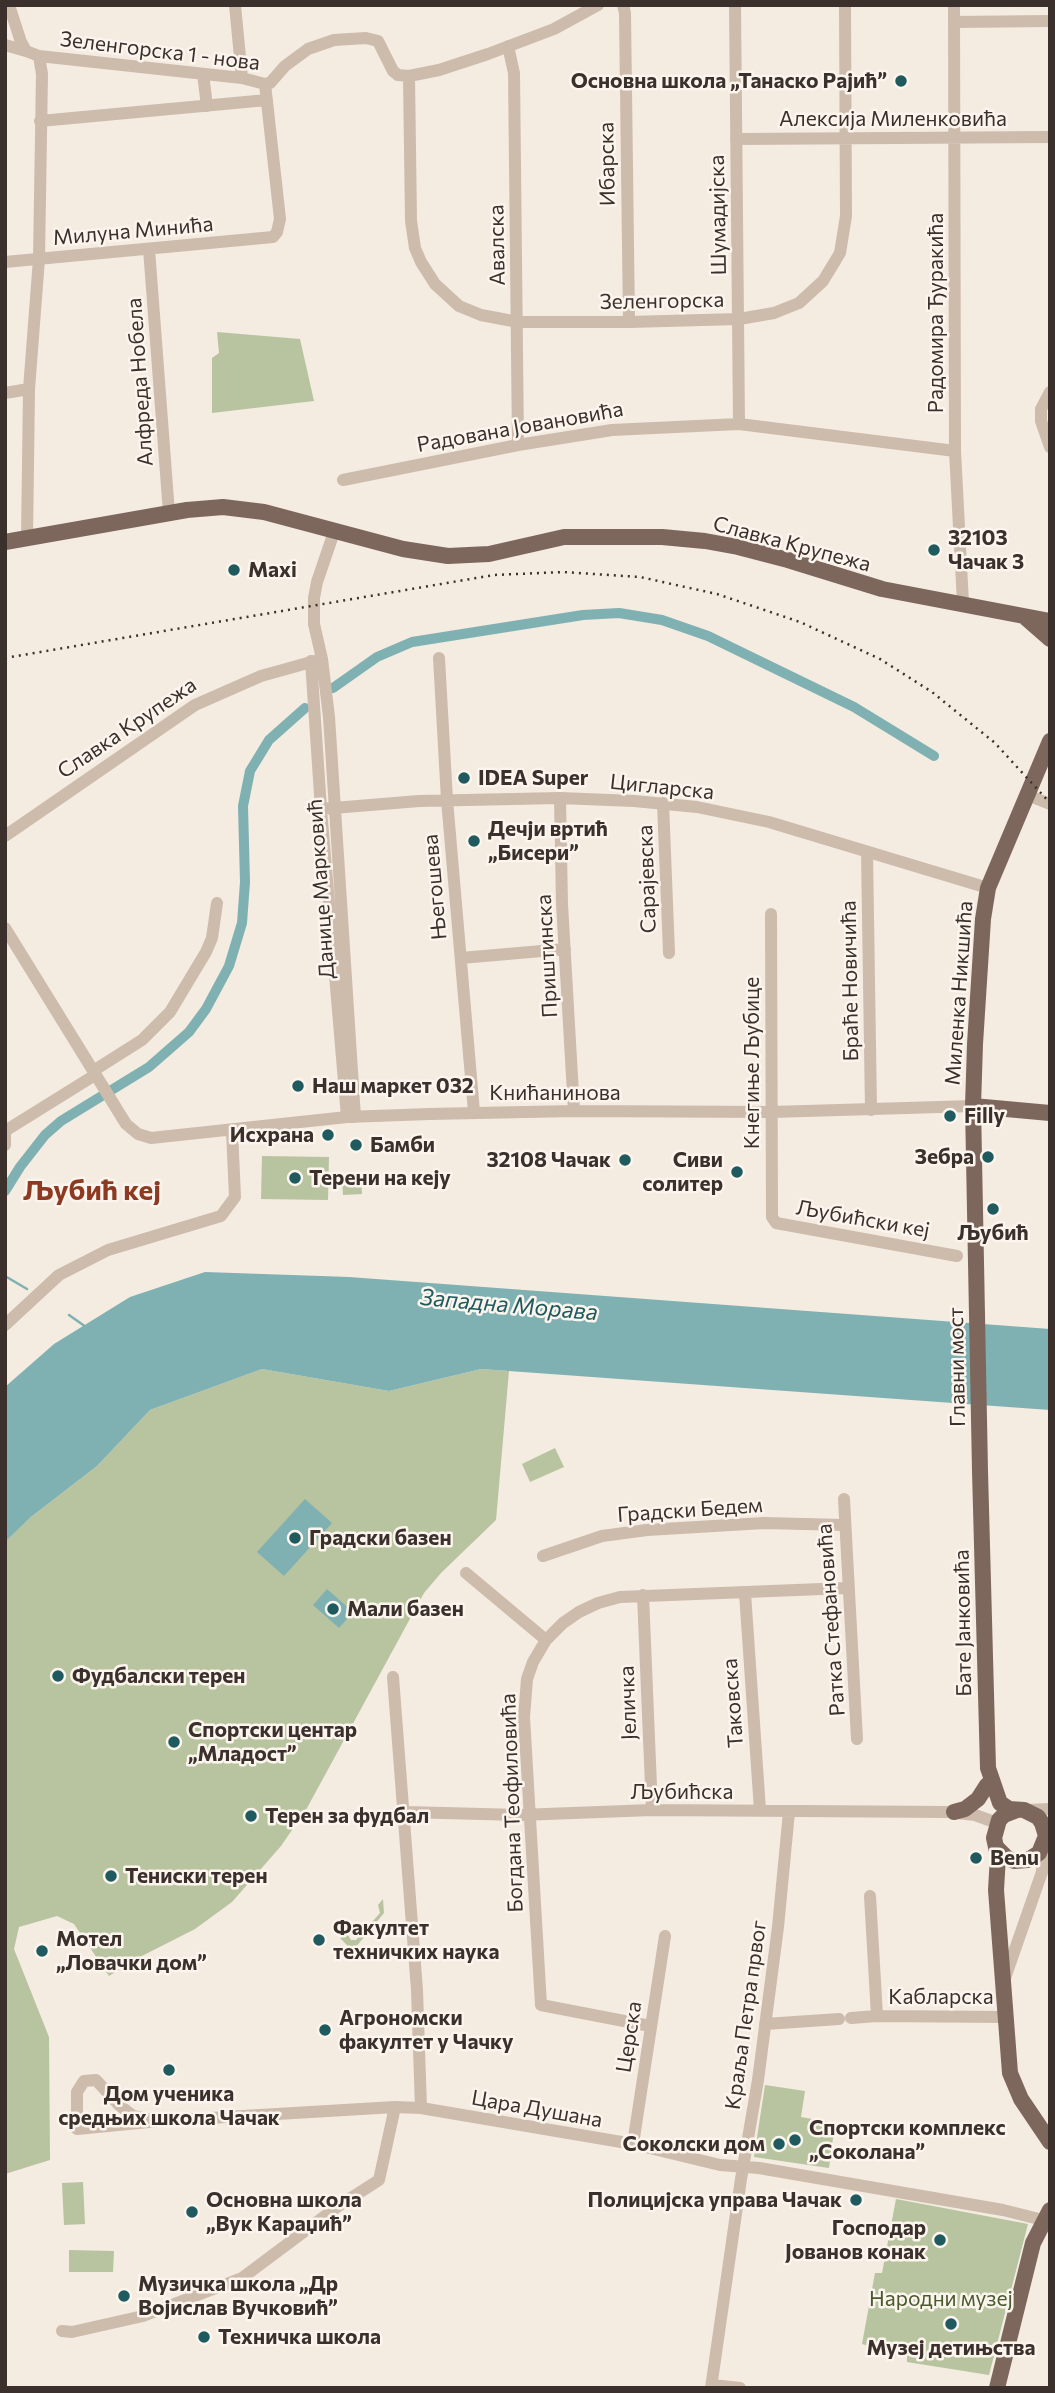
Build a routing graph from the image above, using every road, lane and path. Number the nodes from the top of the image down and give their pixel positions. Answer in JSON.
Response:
{"nodes":[{"id":1,"x":235,"y":5,"type":"edge"},
{"id":2,"x":598,"y":5,"type":"edge"},
{"id":3,"x":623,"y":5,"type":"edge"},
{"id":4,"x":735,"y":5,"type":"edge"},
{"id":5,"x":845,"y":5,"type":"edge"},
{"id":6,"x":954,"y":5,"type":"edge"},
{"id":7,"x":8,"y":9,"type":"edge"},
{"id":8,"x":1050,"y":21,"type":"edge"},
{"id":9,"x":954,"y":22,"type":"junction"},
{"id":10,"x":5,"y":45,"type":"edge"},
{"id":11,"x":508,"y":46,"type":"junction"},
{"id":12,"x":26,"y":51,"type":"junction"},
{"id":13,"x":39,"y":56,"type":"junction"},
{"id":14,"x":203,"y":74,"type":"junction"},
{"id":15,"x":409,"y":76,"type":"junction"},
{"id":16,"x":242,"y":78,"type":"junction"},
{"id":17,"x":265,"y":84,"type":"junction"},
{"id":18,"x":267,"y":100,"type":"junction"},
{"id":19,"x":208,"y":106,"type":"junction"},
{"id":20,"x":40,"y":121,"type":"junction"},
{"id":21,"x":954,"y":137,"type":"junction"},
{"id":22,"x":1050,"y":137,"type":"edge"},
{"id":23,"x":845,"y":138,"type":"junction"},
{"id":24,"x":736,"y":139,"type":"junction"},
{"id":25,"x":149,"y":249,"type":"junction"},
{"id":26,"x":38,"y":259,"type":"junction"},
{"id":27,"x":5,"y":262,"type":"edge"},
{"id":28,"x":739,"y":319,"type":"junction"},
{"id":29,"x":518,"y":321,"type":"junction"},
{"id":30,"x":629,"y":322,"type":"junction"},
{"id":31,"x":29,"y":390,"type":"junction"},
{"id":32,"x":1050,"y":392,"type":"edge"},
{"id":33,"x":5,"y":393,"type":"edge"},
{"id":34,"x":740,"y":424,"type":"junction"},
{"id":35,"x":519,"y":444,"type":"junction"},
{"id":36,"x":1050,"y":447,"type":"edge"},
{"id":37,"x":956,"y":451,"type":"junction"},
{"id":38,"x":343,"y":480,"type":"dead end"},
{"id":39,"x":169,"y":513,"type":"junction"},
{"id":40,"x":334,"y":532,"type":"junction"},
{"id":41,"x":27,"y":538,"type":"junction"},
{"id":42,"x":5,"y":542,"type":"edge"},
{"id":43,"x":963,"y":603,"type":"junction"},
{"id":44,"x":1026,"y":618,"type":"junction"},
{"id":45,"x":1050,"y":621,"type":"edge"},
{"id":46,"x":1050,"y":639,"type":"edge"},
{"id":47,"x":439,"y":658,"type":"dead end"},
{"id":48,"x":317,"y":660,"type":"junction"},
{"id":49,"x":1050,"y":741,"type":"edge"},
{"id":50,"x":1027,"y":795,"type":"junction"},
{"id":51,"x":560,"y":798,"type":"junction"},
{"id":52,"x":447,"y":800,"type":"junction"},
{"id":53,"x":663,"y":803,"type":"junction"},
{"id":54,"x":1050,"y":804,"type":"edge"},
{"id":55,"x":335,"y":807,"type":"junction"},
{"id":56,"x":321,"y":808,"type":"junction"},
{"id":57,"x":5,"y":836,"type":"edge"},
{"id":58,"x":867,"y":852,"type":"junction"},
{"id":59,"x":988,"y":888,"type":"junction"},
{"id":60,"x":217,"y":903,"type":"dead end"},
{"id":61,"x":771,"y":914,"type":"dead end"},
{"id":62,"x":5,"y":928,"type":"edge"},
{"id":63,"x":565,"y":949,"type":"junction"},
{"id":64,"x":669,"y":953,"type":"dead end"},
{"id":65,"x":461,"y":958,"type":"junction"},
{"id":66,"x":97,"y":1077,"type":"junction"},
{"id":67,"x":974,"y":1106,"type":"junction"},
{"id":68,"x":871,"y":1110,"type":"junction"},
{"id":69,"x":574,"y":1111,"type":"junction"},
{"id":70,"x":474,"y":1112,"type":"junction"},
{"id":71,"x":772,"y":1112,"type":"junction"},
{"id":72,"x":1050,"y":1113,"type":"edge"},
{"id":73,"x":351,"y":1117,"type":"junction"},
{"id":74,"x":232,"y":1131,"type":"junction"},
{"id":75,"x":5,"y":1133,"type":"edge"},
{"id":76,"x":5,"y":1145,"type":"edge"},
{"id":77,"x":770,"y":1211,"type":"joint"},
{"id":78,"x":957,"y":1255,"type":"dead end"},
{"id":79,"x":977,"y":1262,"type":"joint"},
{"id":80,"x":5,"y":1325,"type":"edge"},
{"id":81,"x":980,"y":1471,"type":"joint"},
{"id":82,"x":844,"y":1499,"type":"dead end"},
{"id":83,"x":844,"y":1525,"type":"junction"},
{"id":84,"x":543,"y":1556,"type":"dead end"},
{"id":85,"x":466,"y":1573,"type":"dead end"},
{"id":86,"x":847,"y":1588,"type":"junction"},
{"id":87,"x":745,"y":1593,"type":"junction"},
{"id":88,"x":643,"y":1595,"type":"junction"},
{"id":89,"x":546,"y":1640,"type":"junction"},
{"id":90,"x":393,"y":1677,"type":"dead end"},
{"id":91,"x":858,"y":1739,"type":"dead end"},
{"id":92,"x":988,"y":1779,"type":"junction"},
{"id":93,"x":652,"y":1810,"type":"junction"},
{"id":94,"x":760,"y":1810,"type":"junction"},
{"id":95,"x":1021,"y":1810,"type":"junction"},
{"id":96,"x":1050,"y":1810,"type":"edge"},
{"id":97,"x":405,"y":1812,"type":"junction"},
{"id":98,"x":789,"y":1812,"type":"junction"},
{"id":99,"x":957,"y":1813,"type":"junction"},
{"id":100,"x":529,"y":1815,"type":"junction"},
{"id":101,"x":996,"y":1832,"type":"junction"},
{"id":102,"x":1046,"y":1836,"type":"edge"},
{"id":103,"x":1022,"y":1861,"type":"junction"},
{"id":104,"x":996,"y":1890,"type":"junction"},
{"id":105,"x":870,"y":1896,"type":"dead end"},
{"id":106,"x":665,"y":1936,"type":"dead end"},
{"id":107,"x":1002,"y":1984,"type":"junction"},
{"id":108,"x":877,"y":2016,"type":"junction"},
{"id":109,"x":1005,"y":2017,"type":"junction"},
{"id":110,"x":765,"y":2024,"type":"junction"},
{"id":111,"x":650,"y":2026,"type":"junction"},
{"id":112,"x":395,"y":2107,"type":"junction"},
{"id":113,"x":421,"y":2108,"type":"junction"},
{"id":114,"x":159,"y":2122,"type":"junction"},
{"id":115,"x":1050,"y":2142,"type":"edge"},
{"id":116,"x":633,"y":2144,"type":"junction"},
{"id":117,"x":743,"y":2168,"type":"junction"},
{"id":118,"x":1047,"y":2215,"type":"edge"},
{"id":119,"x":62,"y":2331,"type":"dead end"},
{"id":120,"x":712,"y":2386,"type":"edge"},
{"id":121,"x":740,"y":2388,"type":"edge"},
{"id":122,"x":997,"y":2388,"type":"edge"}],
"edges":[{"from":1,"to":16,"type":"street"},
{"from":2,"to":11,"type":"street"},
{"from":3,"to":30,"type":"street","name":"Ибарска"},
{"from":4,"to":24,"type":"street","name":"Шумадијска"},
{"from":5,"to":23,"type":"street","name":"Зеленгорска"},
{"from":6,"to":9,"type":"street","name":"Радомира Ђуракића"},
{"from":7,"to":12,"type":"street"},
{"from":8,"to":9,"type":"street"},
{"from":9,"to":21,"type":"street","name":"Радомира Ђуракића"},
{"from":10,"to":12,"type":"street","name":"Зеленгорска 1 - нова"},
{"from":11,"to":15,"type":"street"},
{"from":11,"to":29,"type":"street","name":"Авалска"},
{"from":12,"to":13,"type":"street","name":"Зеленгорска 1 - нова"},
{"from":13,"to":14,"type":"street","name":"Зеленгорска 1 - нова"},
{"from":13,"to":20,"type":"street"},
{"from":14,"to":16,"type":"street","name":"Зеленгорска 1 - нова"},
{"from":14,"to":19,"type":"street"},
{"from":15,"to":17,"type":"street","name":"Зеленгорска 1 - нова"},
{"from":15,"to":29,"type":"street","name":"Зеленгорска"},
{"from":16,"to":17,"type":"street","name":"Зеленгорска 1 - нова"},
{"from":17,"to":18,"type":"street"},
{"from":18,"to":19,"type":"street"},
{"from":18,"to":25,"type":"street","name":"Милуна Минића"},
{"from":19,"to":20,"type":"street"},
{"from":20,"to":26,"type":"street"},
{"from":21,"to":22,"type":"street","name":"Алексија Миленковића"},
{"from":21,"to":23,"type":"street","name":"Алексија Миленковића"},
{"from":21,"to":37,"type":"street","name":"Радомира Ђуракића"},
{"from":23,"to":24,"type":"street","name":"Алексија Миленковића"},
{"from":23,"to":28,"type":"street","name":"Зеленгорска"},
{"from":24,"to":28,"type":"street","name":"Шумадијска"},
{"from":25,"to":26,"type":"street","name":"Милуна Минића"},
{"from":25,"to":39,"type":"street","name":"Алфреда Нобела"},
{"from":26,"to":27,"type":"street","name":"Милуна Минића"},
{"from":26,"to":31,"type":"street"},
{"from":28,"to":30,"type":"street","name":"Зеленгорска"},
{"from":28,"to":34,"type":"street","name":"Шумадијска"},
{"from":29,"to":30,"type":"street","name":"Зеленгорска"},
{"from":29,"to":35,"type":"street","name":"Авалска"},
{"from":31,"to":33,"type":"street"},
{"from":31,"to":41,"type":"street"},
{"from":32,"to":36,"type":"street"},
{"from":34,"to":35,"type":"street","name":"Радована Јовановића"},
{"from":34,"to":37,"type":"street","name":"Радована Јовановића"},
{"from":35,"to":38,"type":"street","name":"Радована Јовановића"},
{"from":37,"to":43,"type":"street","name":"Радомира Ђуракића"},
{"from":39,"to":40,"type":"main road"},
{"from":39,"to":41,"type":"main road"},
{"from":40,"to":43,"type":"main road","name":"Славка Крупежа"},
{"from":40,"to":48,"type":"street"},
{"from":41,"to":42,"type":"main road"},
{"from":43,"to":44,"type":"main road","name":"Славка Крупежа"},
{"from":44,"to":45,"type":"main road","name":"Славка Крупежа"},
{"from":44,"to":46,"type":"main road"},
{"from":47,"to":52,"type":"street","name":"Његошева"},
{"from":48,"to":55,"type":"street","name":"Данице Марковић"},
{"from":48,"to":56,"type":"street","name":"Данице Марковић"},
{"from":48,"to":57,"type":"street","name":"Славка Крупежа"},
{"from":49,"to":50,"type":"main road","name":"Миленка Никшића"},
{"from":50,"to":54,"type":"street"},
{"from":50,"to":59,"type":"main road","name":"Миленка Никшића"},
{"from":51,"to":52,"type":"street","name":"Цигларска"},
{"from":51,"to":53,"type":"street","name":"Цигларска"},
{"from":51,"to":63,"type":"street","name":"Приштинска"},
{"from":52,"to":55,"type":"street","name":"Цигларска"},
{"from":52,"to":65,"type":"street","name":"Његошева"},
{"from":53,"to":58,"type":"street","name":"Цигларска"},
{"from":53,"to":64,"type":"street","name":"Сарајевска"},
{"from":55,"to":56,"type":"street","name":"Цигларска"},
{"from":55,"to":73,"type":"street","name":"Данице Марковић"},
{"from":56,"to":73,"type":"street","name":"Данице Марковић"},
{"from":58,"to":59,"type":"street","name":"Цигларска"},
{"from":58,"to":68,"type":"street","name":"Браће Новичића"},
{"from":59,"to":67,"type":"main road","name":"Миленка Никшића"},
{"from":60,"to":66,"type":"street"},
{"from":61,"to":71,"type":"street","name":"Кнегиње Љубице"},
{"from":62,"to":66,"type":"street"},
{"from":63,"to":65,"type":"street"},
{"from":63,"to":69,"type":"street","name":"Приштинска"},
{"from":65,"to":70,"type":"street","name":"Његошева"},
{"from":66,"to":74,"type":"street","name":"Книћанинова"},
{"from":66,"to":75,"type":"street"},
{"from":67,"to":68,"type":"street","name":"Книћанинова"},
{"from":67,"to":72,"type":"main road"},
{"from":67,"to":79,"type":"main road","name":"Миленка Никшића"},
{"from":68,"to":71,"type":"street","name":"Книћанинова"},
{"from":69,"to":70,"type":"street","name":"Книћанинова"},
{"from":69,"to":71,"type":"street","name":"Книћанинова"},
{"from":70,"to":73,"type":"street","name":"Книћанинова"},
{"from":71,"to":77,"type":"street","name":"Кнегиње Љубице"},
{"from":73,"to":74,"type":"street","name":"Книћанинова"},
{"from":74,"to":80,"type":"street"},
{"from":75,"to":76,"type":"street"},
{"from":77,"to":78,"type":"street","name":"Љубићски кеј"},
{"from":79,"to":81,"type":"main road","name":"Главни мост"},
{"from":81,"to":92,"type":"main road","name":"Бате Јанковића"},
{"from":82,"to":83,"type":"street","name":"Ратка Стефановића"},
{"from":83,"to":84,"type":"street","name":"Градски Бедем"},
{"from":83,"to":86,"type":"street","name":"Ратка Стефановића"},
{"from":85,"to":89,"type":"street"},
{"from":86,"to":87,"type":"street","name":"Богдана Теофиловића"},
{"from":86,"to":91,"type":"street","name":"Ратка Стефановића"},
{"from":87,"to":88,"type":"street","name":"Богдана Теофиловића"},
{"from":87,"to":94,"type":"street","name":"Таковска"},
{"from":88,"to":89,"type":"street","name":"Богдана Теофиловића"},
{"from":88,"to":93,"type":"street","name":"Јеличка"},
{"from":89,"to":100,"type":"street","name":"Богдана Теофиловића"},
{"from":90,"to":97,"type":"street"},
{"from":92,"to":95,"type":"main road","name":"Бате Јанковића"},
{"from":92,"to":99,"type":"main road"},
{"from":92,"to":101,"type":"main road","name":"Бате Јанковића"},
{"from":93,"to":94,"type":"street","name":"Љубићска"},
{"from":93,"to":100,"type":"street","name":"Љубићска"},
{"from":94,"to":98,"type":"street","name":"Љубићска"},
{"from":95,"to":96,"type":"street"},
{"from":95,"to":101,"type":"main road"},
{"from":95,"to":102,"type":"main road"},
{"from":97,"to":100,"type":"street","name":"Љубићска"},
{"from":97,"to":113,"type":"street"},
{"from":98,"to":99,"type":"street","name":"Љубићска"},
{"from":98,"to":110,"type":"street","name":"Краља Петра првог"},
{"from":99,"to":101,"type":"street","name":"Љубићска"},
{"from":100,"to":111,"type":"street","name":"Богдана Теофиловића"},
{"from":101,"to":103,"type":"main road"},
{"from":101,"to":104,"type":"main road","name":"Бате Јанковића"},
{"from":102,"to":103,"type":"main road"},
{"from":102,"to":107,"type":"street"},
{"from":103,"to":104,"type":"main road"},
{"from":104,"to":107,"type":"main road","name":"Бате Јанковића"},
{"from":105,"to":108,"type":"street","name":"Кабларска"},
{"from":106,"to":111,"type":"street","name":"Церска"},
{"from":107,"to":109,"type":"main road","name":"Бате Јанковића"},
{"from":108,"to":109,"type":"street","name":"Кабларска"},
{"from":108,"to":110,"type":"street","name":"Кабларска"},
{"from":109,"to":115,"type":"main road","name":"Бате Јанковића"},
{"from":110,"to":117,"type":"street","name":"Краља Петра првог"},
{"from":111,"to":116,"type":"street","name":"Церска"},
{"from":112,"to":113,"type":"street","name":"Цара Душана"},
{"from":112,"to":114,"type":"street","name":"Цара Душана"},
{"from":112,"to":119,"type":"street"},
{"from":113,"to":116,"type":"street","name":"Цара Душана"},
{"from":114,"to":114,"type":"street","name":"Цара Душана"},
{"from":116,"to":117,"type":"street","name":"Цара Душана"},
{"from":117,"to":118,"type":"street","name":"Цара Душана"},
{"from":117,"to":120,"type":"street","name":"Краља Петра првог"},
{"from":118,"to":122,"type":"main road"},
{"from":120,"to":121,"type":"street"}]}
